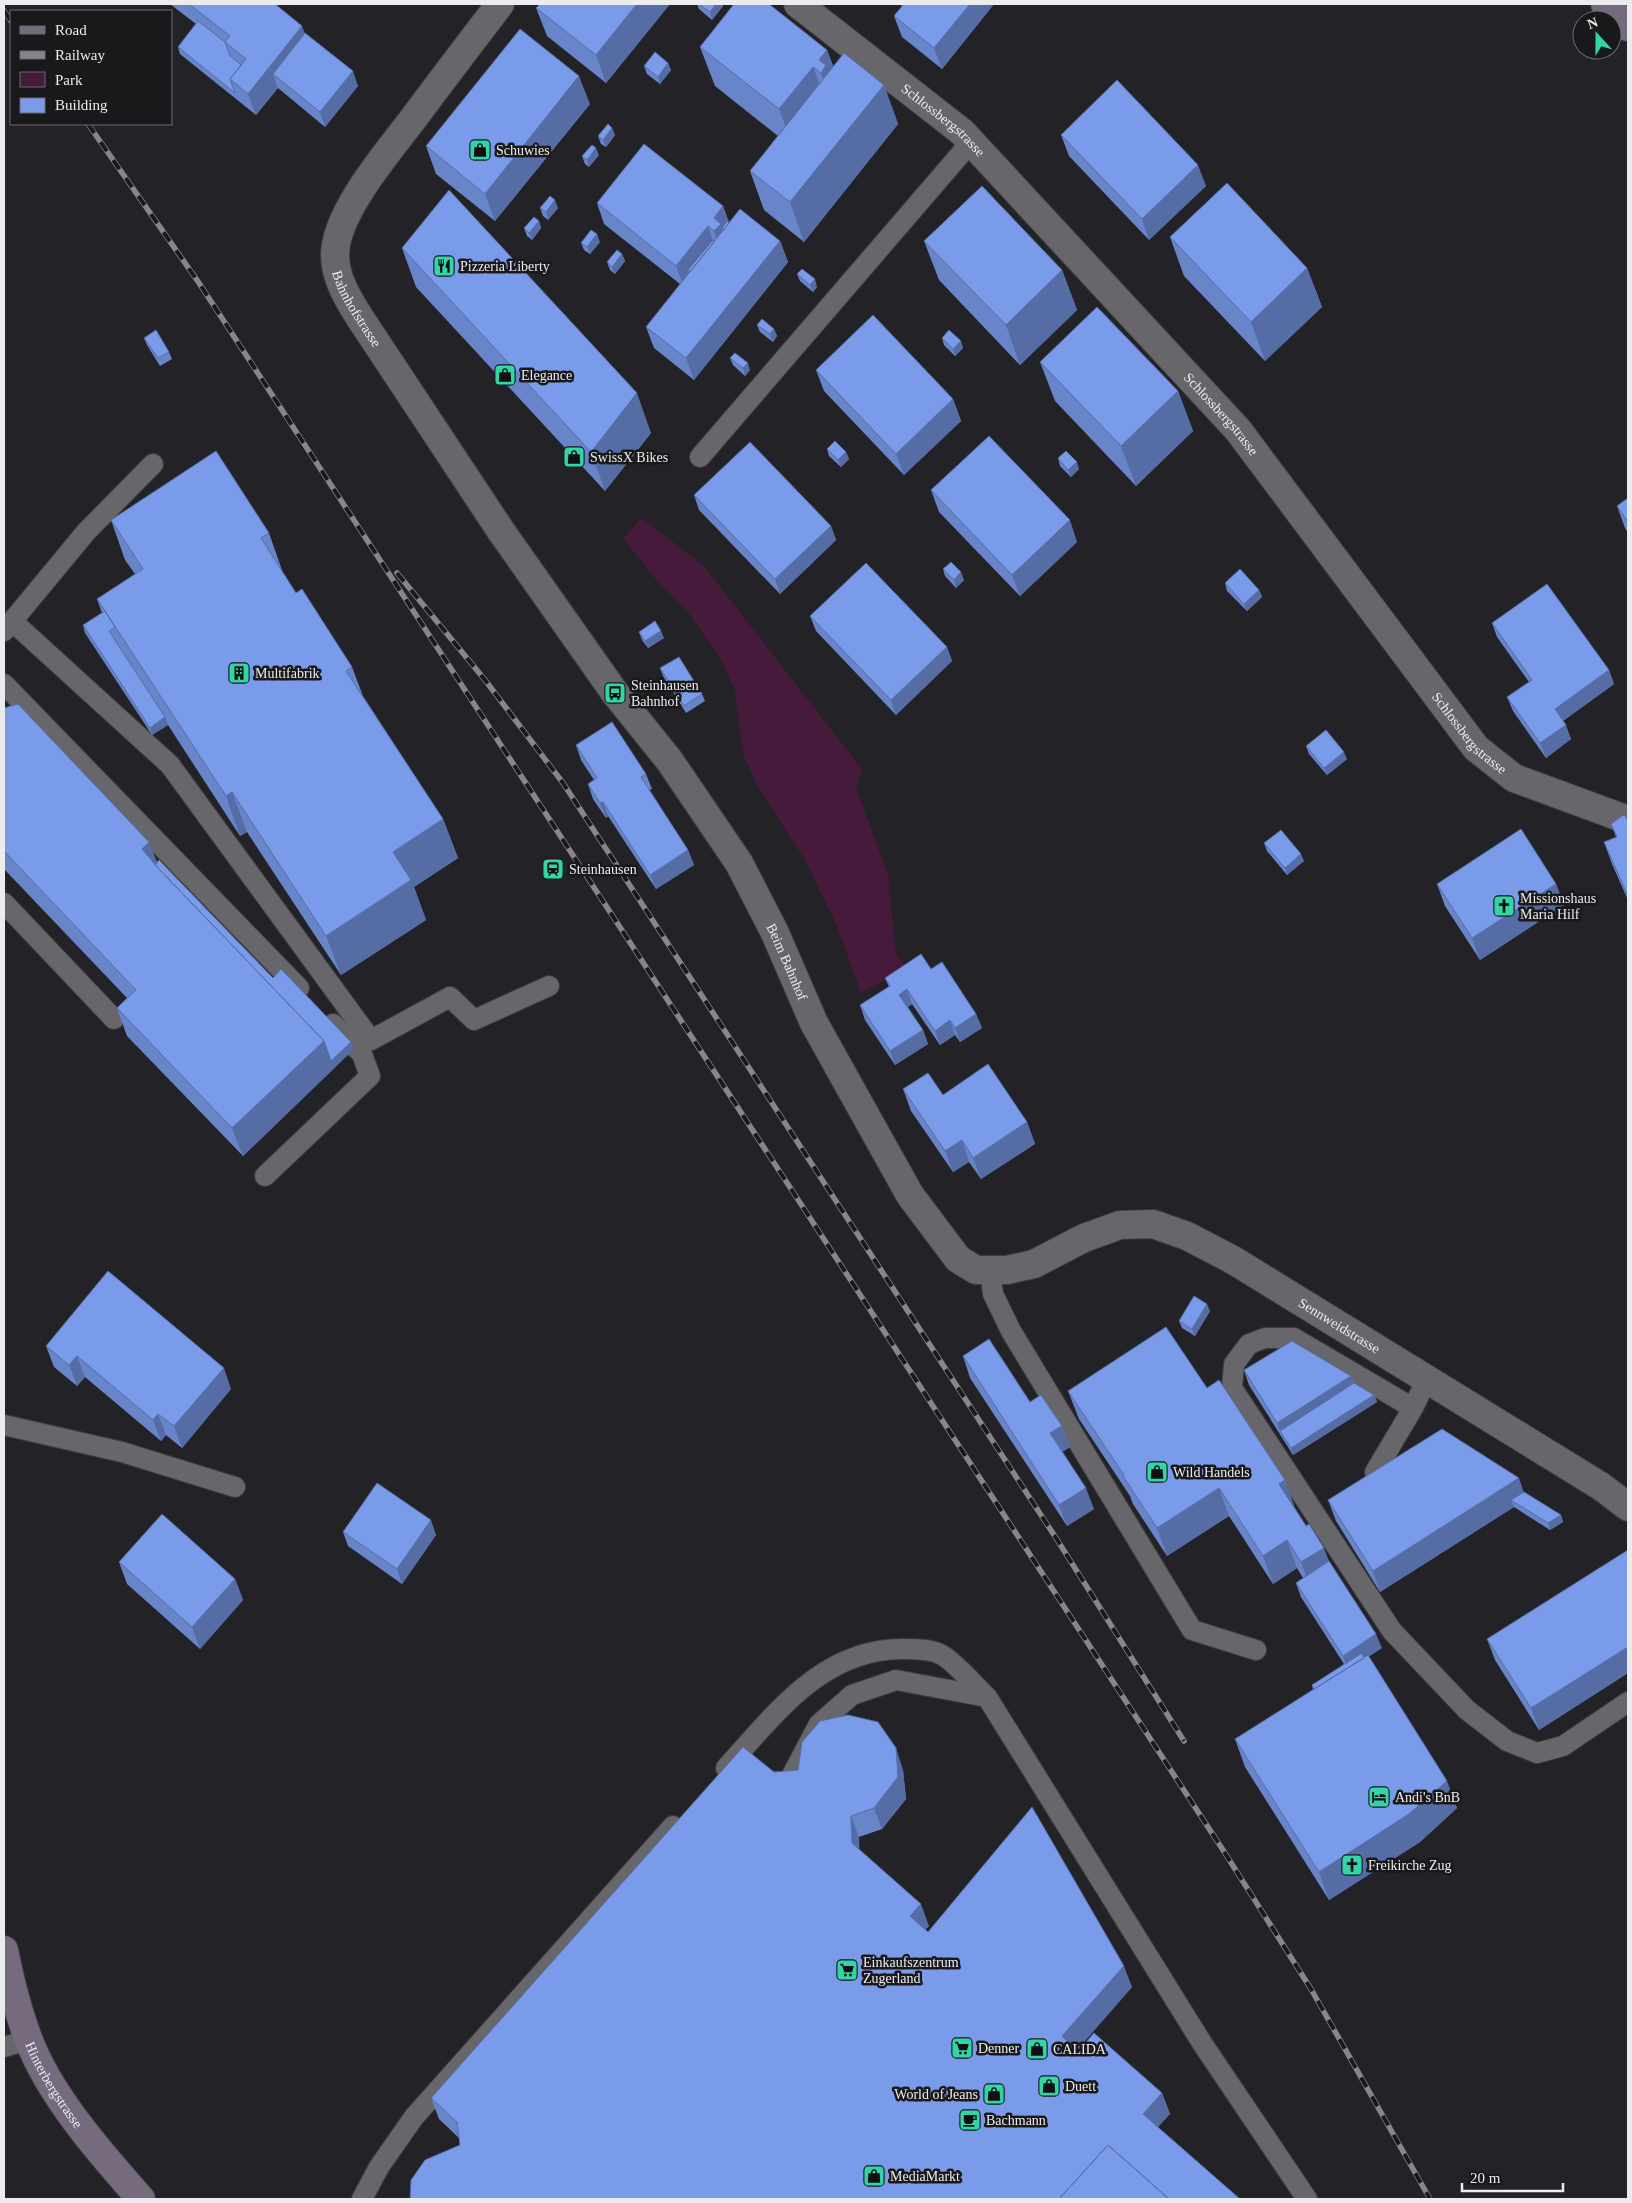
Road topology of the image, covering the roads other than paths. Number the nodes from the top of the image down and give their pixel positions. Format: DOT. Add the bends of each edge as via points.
graph roads {
  1 [pos="500,4"];
  2 [pos="798,4"];
  3 [pos="1605,4"];
  4 [pos="1628,26"];
  5 [pos="971,142"];
  6 [pos="700,457"];
  7 [pos="152,464"];
  8 [pos="556,610"];
  9 [pos="8,626"];
  10 [pos="4,684"];
  11 [pos="1628,820"];
  12 [pos="4,903"];
  13 [pos="549,986"];
  14 [pos="114,1019"];
  15 [pos="265,1176"];
  16 [pos="1034,1264"];
  17 [pos="990,1271"];
  18 [pos="1427,1379"];
  19 [pos="1413,1408"];
  20 [pos="4,1425"];
  21 [pos="1375,1472"];
  22 [pos="235,1487"];
  23 [pos="1628,1507"];
  24 [pos="1256,1650"];
  25 [pos="987,1697"];
  26 [pos="1628,1702"];
  27 [pos="738,1783"];
  28 [pos="782,1794"];
  29 [pos="687,1811"];
  30 [pos="4,1950"];
  31 [pos="16,2044"];
  32 [pos="141,2199"];
  33 [pos="362,2199"];
  34 [pos="1306,2199"];
  1 -- 8 [label="street, Bahnhofstrasse" via="364,185 339,233 335,255 347,298 500,531"];
  2 -- 5 [label="street, Schlossbergstrasse"];
  3 -- 4 [label="street"];
  5 -- 6 [label="lane"];
  5 -- 11 [label="street, Schlossbergstrasse" via="1238,430 1476,748 1514,778"];
  7 -- 9 [label="lane" via="86,532"];
  8 -- 17 [label="street, Beim Bahnhof" via="615,693 669,760 739,864 775,933 814,1023 910,1195 958,1259 976,1270"];
  9 -- 13 [label="lane" via="170,765 371,1040 450,997 474,1020"];
  10 -- 15 [label="lane" via="362,1054 370,1076"];
  12 -- 14 [label="lane"];
  16 -- 17 [label="street, Beim Bahnhof"];
  16 -- 18 [label="street, Sennweidstrasse" via="1084,1238 1120,1225 1153,1224 1188,1236 1233,1260"];
  17 -- 24 [label="lane" via="993,1294 1011,1332 1192,1630"];
  18 -- 19 [label="lane"];
  18 -- 23 [label="street, Sennweidstrasse" via="1602,1487"];
  19 -- 21 [label="lane"];
  19 -- 26 [label="lane" via="1294,1338 1265,1338 1249,1344 1234,1364 1232,1388 1392,1631 1467,1710 1507,1741 1537,1753 1562,1746"];
  20 -- 22 [label="lane" via="122,1452"];
  25 -- 27 [label="lane" via="942,1655 917,1649 885,1649 844,1661 803,1686 713,1784"];
  25 -- 28 [label="lane" via="896,1680 852,1695 819,1724"];
  25 -- 34 [label="lane" via="1202,2043"];
  29 -- 33 [label="lane" via="414,2116 379,2167"];
  30 -- 31 [label="street, Hinterbergstrasse" via="15,2001"];
  31 -- 32 [label="street, Hinterbergstrasse"];
}
